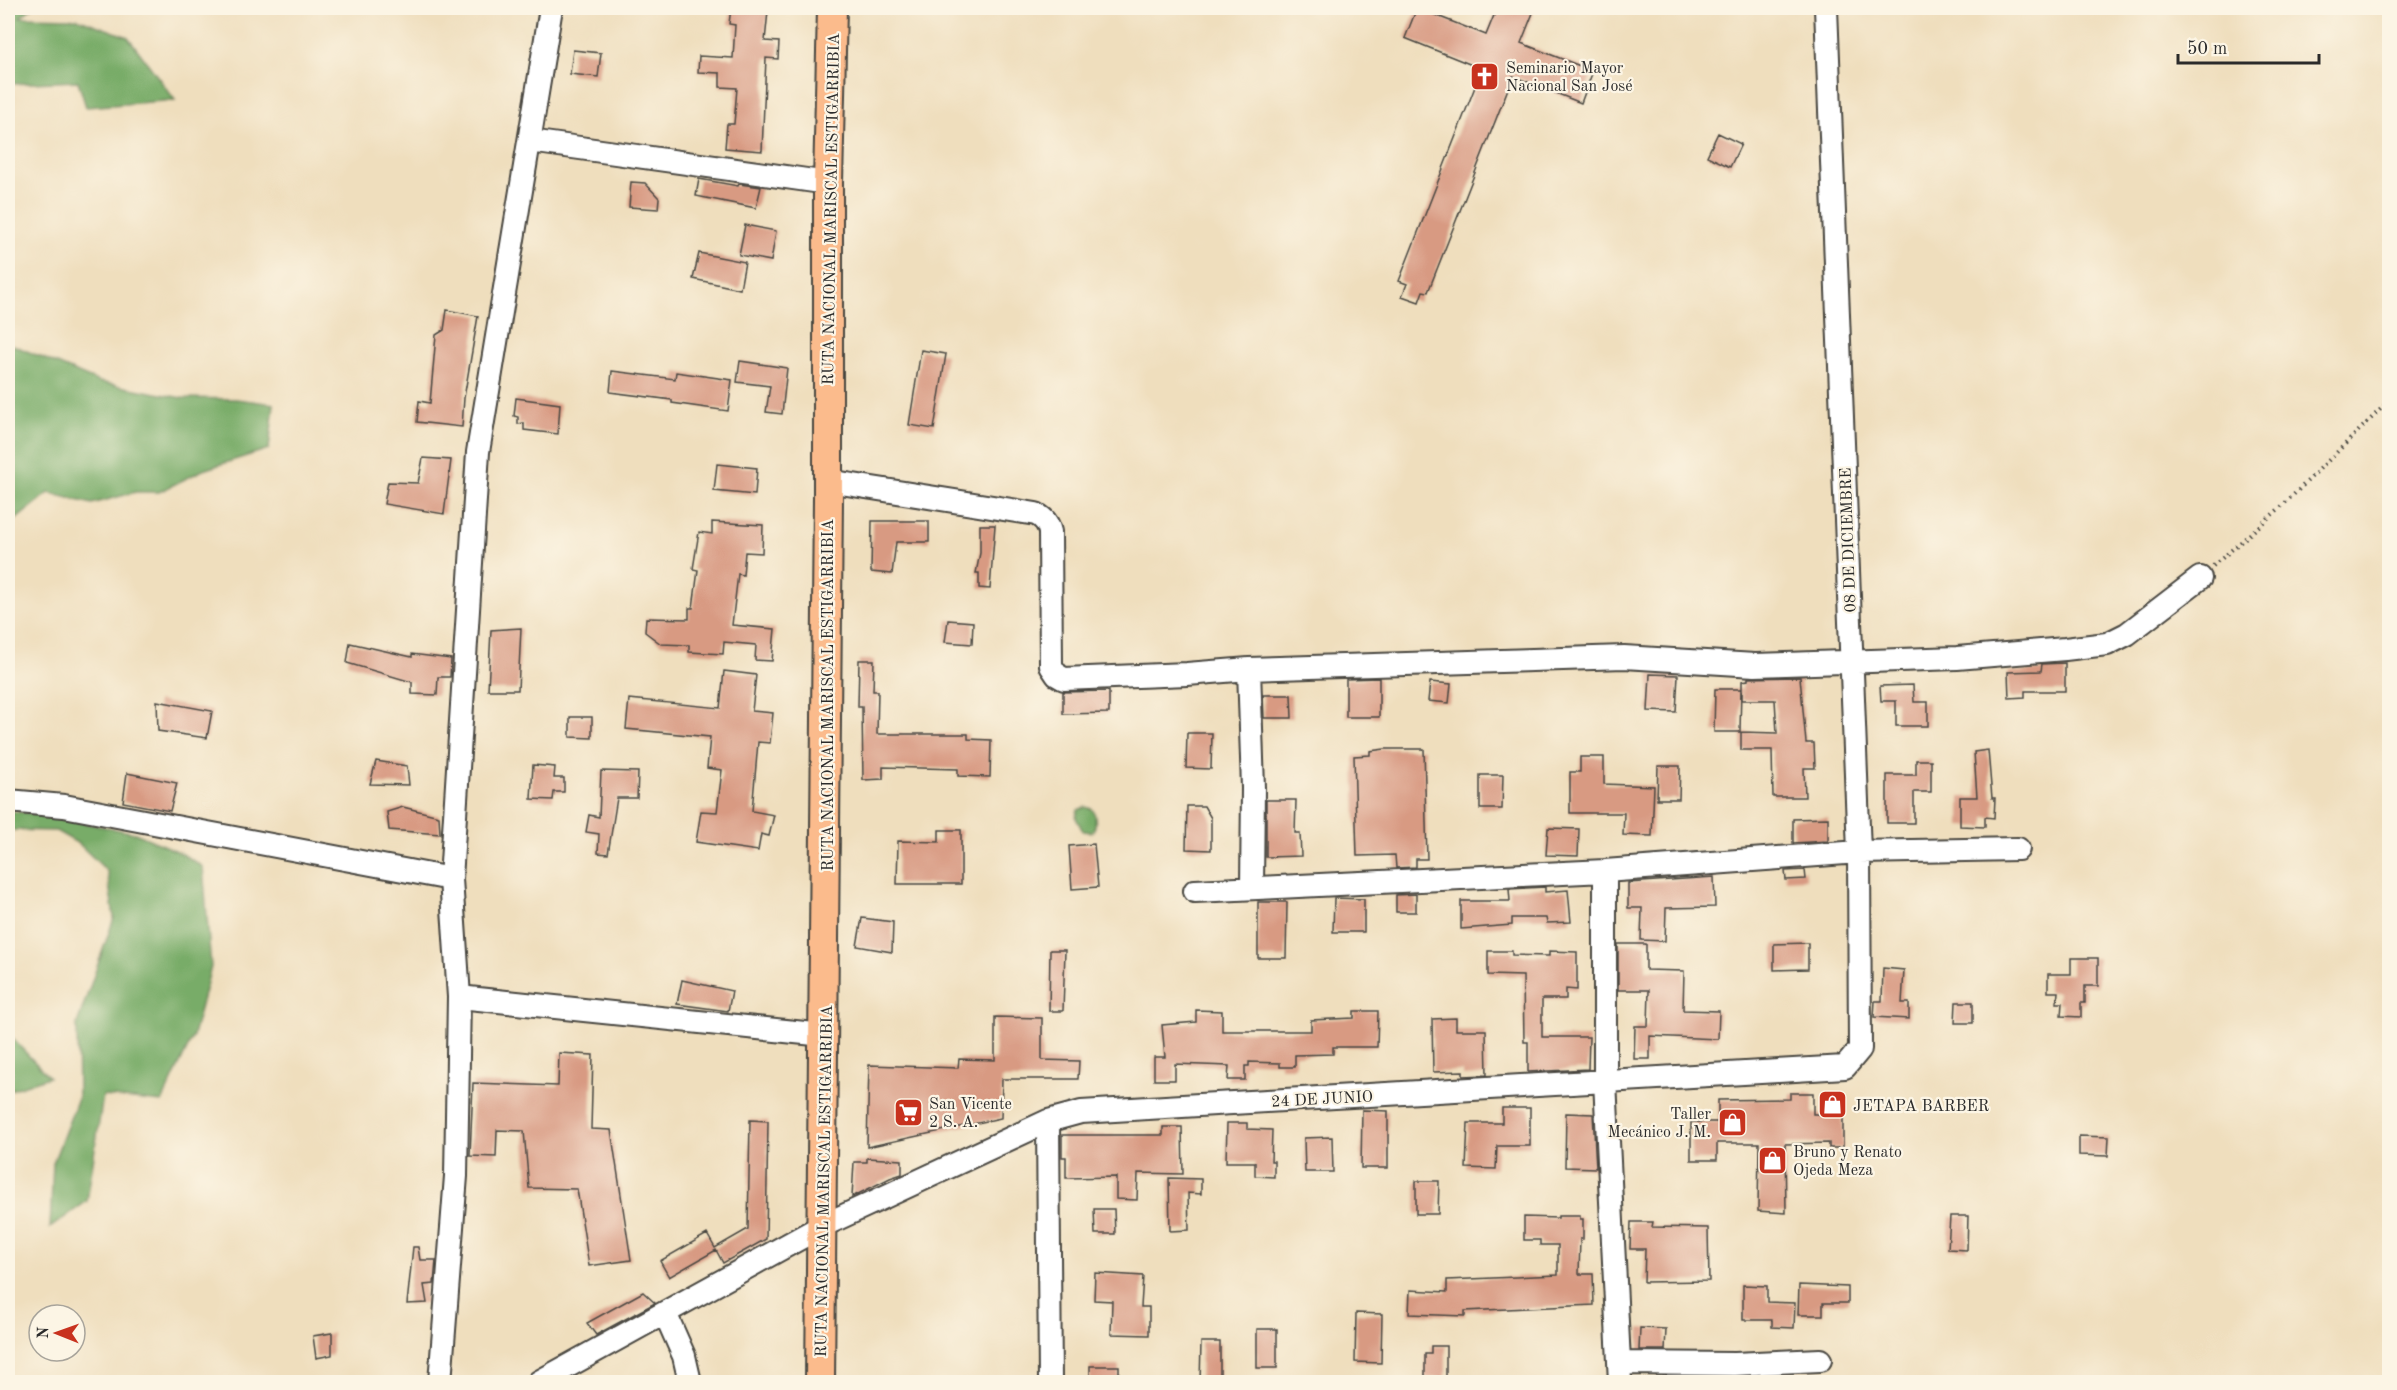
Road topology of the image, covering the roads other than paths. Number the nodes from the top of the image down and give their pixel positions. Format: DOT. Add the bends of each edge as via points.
graph roads {
  1 [pos="551,8"];
  2 [pos="832,8"];
  3 [pos="1826,8"];
  4 [pos="530,141"];
  5 [pos="828,183"];
  6 [pos="828,481"];
  7 [pos="2200,578"];
  8 [pos="1852,662"];
  9 [pos="1249,669"];
  10 [pos="8,801"];
  11 [pos="2018,849"];
  12 [pos="1859,852"];
  13 [pos="1605,871"];
  14 [pos="451,879"];
  15 [pos="1252,887"];
  16 [pos="1195,891"];
  17 [pos="459,997"];
  18 [pos="824,1035"];
  19 [pos="1845,1067"];
  20 [pos="1605,1081"];
  21 [pos="1048,1121"];
  22 [pos="822,1226"];
  23 [pos="665,1313"];
  24 [pos="1820,1360"];
  25 [pos="1620,1373"];
  26 [pos="440,1383"];
  27 [pos="539,1383"];
  28 [pos="690,1383"];
  29 [pos="820,1383"];
  30 [pos="1050,1383"];
  1 -- 4 [label="street"];
  2 -- 5 [label="main road, RUTA NACIONAL MARISCAL ESTIGARRIBIA"];
  3 -- 8 [label="street, 08 DE DICIEMBRE"];
  4 -- 5 [label="street"];
  4 -- 14 [label="street" via="478,452"];
  5 -- 6 [label="main road, RUTA NACIONAL MARISCAL ESTIGARRIBIA"];
  6 -- 9 [label="street" via="1035,514 1046,521 1050,532 1051,666 1060,677"];
  6 -- 18 [label="main road, RUTA NACIONAL MARISCAL ESTIGARRIBIA"];
  7 -- 8 [label="street" via="2108,644 1956,658"];
  8 -- 9 [label="street" via="1755,665 1624,657"];
  8 -- 12 [label="street, 08 DE DICIEMBRE"];
  9 -- 15 [label="street"];
  10 -- 14 [label="street" via="64,806"];
  11 -- 12 [label="street"];
  12 -- 13 [label="street"];
  12 -- 19 [label="street, 08 DE DICIEMBRE" via="1860,1049"];
  13 -- 15 [label="street"];
  13 -- 20 [label="street"];
  14 -- 17 [label="street"];
  15 -- 16 [label="street"];
  17 -- 18 [label="street"];
  17 -- 26 [label="street" via="456,1176"];
  18 -- 22 [label="main road, RUTA NACIONAL MARISCAL ESTIGARRIBIA"];
  19 -- 20 [label="street, 24 DE JUNIO"];
  20 -- 21 [label="street, 24 DE JUNIO" via="1081,1112"];
  20 -- 25 [label="street"];
  21 -- 22 [label="street, 24 DE JUNIO"];
  21 -- 30 [label="street"];
  22 -- 23 [label="street, 24 DE JUNIO"];
  22 -- 29 [label="main road, RUTA NACIONAL MARISCAL ESTIGARRIBIA"];
  23 -- 27 [label="street, 24 DE JUNIO"];
  23 -- 28 [label="street" via="684,1356"];
  24 -- 25 [label="street"];
}
